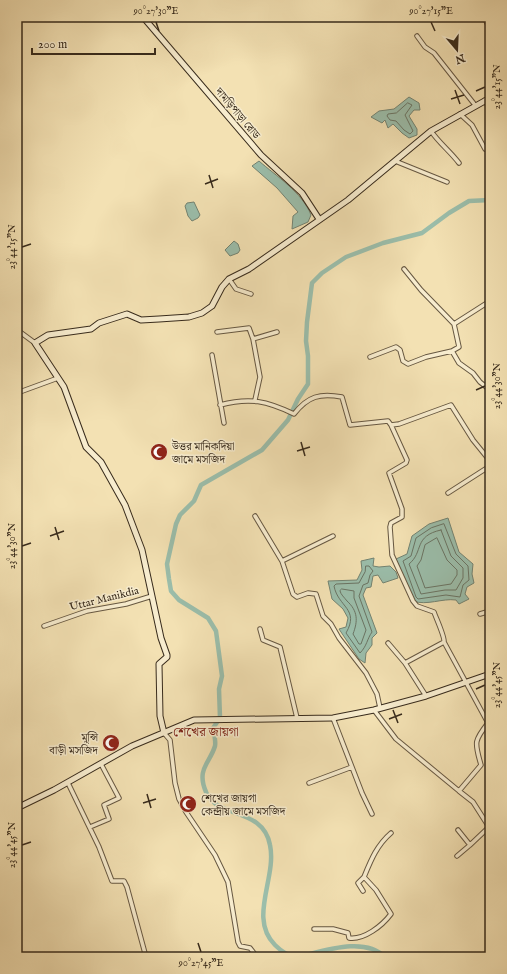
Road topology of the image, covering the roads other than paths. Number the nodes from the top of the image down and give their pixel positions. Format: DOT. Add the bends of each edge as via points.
graph roads {
  1 [pos="143,17"];
  2 [pos="486,21"];
  3 [pos="490,30"];
  4 [pos="417,36"];
  5 [pos="488,99"];
  6 [pos="475,105"];
  7 [pos="490,111"];
  8 [pos="460,114"];
  9 [pos="431,131"];
  10 [pos="485,149"];
  11 [pos="395,161"];
  12 [pos="459,163"];
  13 [pos="448,182"];
  14 [pos="319,219"];
  15 [pos="404,269"];
  16 [pos="229,279"];
  17 [pos="251,294"];
  18 [pos="490,302"];
  19 [pos="454,324"];
  20 [pos="17,332"];
  21 [pos="217,332"];
  22 [pos="277,332"];
  23 [pos="253,339"];
  24 [pos="35,343"];
  25 [pos="452,351"];
  26 [pos="212,355"];
  27 [pos="370,357"];
  28 [pos="58,378"];
  29 [pos="490,390"];
  30 [pos="17,393"];
  31 [pos="255,400"];
  32 [pos="220,405"];
  33 [pos="224,422"];
  34 [pos="391,425"];
  35 [pos="490,461"];
  36 [pos="490,466"];
  37 [pos="448,493"];
  38 [pos="255,516"];
  39 [pos="333,536"];
  40 [pos="282,561"];
  41 [pos="152,596"];
  42 [pos="490,611"];
  43 [pos="480,614"];
  44 [pos="44,626"];
  45 [pos="260,630"];
  46 [pos="444,642"];
  47 [pos="388,643"];
  48 [pos="405,663"];
  49 [pos="490,674"];
  50 [pos="465,683"];
  51 [pos="426,696"];
  52 [pos="380,708"];
  53 [pos="374,710"];
  54 [pos="297,718"];
  55 [pos="333,718"];
  56 [pos="489,723"];
  57 [pos="164,733"];
  58 [pos="101,764"];
  59 [pos="352,767"];
  60 [pos="68,783"];
  61 [pos="309,783"];
  62 [pos="459,791"];
  63 [pos="17,808"];
  64 [pos="372,814"];
  65 [pos="90,827"];
  66 [pos="458,830"];
  67 [pos="391,833"];
  68 [pos="470,845"];
  69 [pos="458,856"];
  70 [pos="364,877"];
  71 [pos="363,891"];
  72 [pos="314,929"];
  73 [pos="146,957"];
  74 [pos="257,957"];
  1 -- 14 [label="main road, দামড়িপাড়া রোড" via="261,155 302,193"];
  2 -- 3 [label="street"];
  4 -- 6 [label="street" via="425,47 434,53"];
  5 -- 6 [label="main road"];
  5 -- 7 [label="street"];
  6 -- 8 [label="main road"];
  8 -- 9 [label="main road"];
  8 -- 10 [label="street" via="472,124"];
  9 -- 11 [label="main road"];
  9 -- 12 [label="street"];
  11 -- 13 [label="street"];
  11 -- 14 [label="main road" via="348,200"];
  14 -- 16 [label="main road" via="249,269"];
  15 -- 19 [label="street"];
  16 -- 17 [label="street" via="236,290"];
  16 -- 24 [label="main road" via="212,306 202,313 159,320 140,320 127,314 99,323 91,329 48,335"];
  18 -- 19 [label="street"];
  19 -- 25 [label="street" via="459,347"];
  20 -- 24 [label="street"];
  21 -- 23 [label="street" via="249,328"];
  22 -- 23 [label="street"];
  23 -- 31 [label="street" via="260,377"];
  24 -- 28 [label="main road, Uttar Manikdia"];
  25 -- 27 [label="street" via="408,364 403,361 400,350 396,348"];
  25 -- 29 [label="street" via="459,363"];
  26 -- 32 [label="street"];
  28 -- 30 [label="street"];
  28 -- 41 [label="main road, Uttar Manikdia" via="64,387 86,447 101,462 125,505 142,550"];
  31 -- 32 [label="street"];
  31 -- 34 [label="street" via="270,403 294,414 315,396 342,397 350,425 388,421"];
  32 -- 33 [label="street"];
  34 -- 35 [label="street" via="451,405"];
  34 -- 46 [label="street" via="407,460 389,474 402,510 402,517 391,523 390,527 392,555 413,602 434,612"];
  36 -- 37 [label="street"];
  38 -- 40 [label="street"];
  39 -- 40 [label="street"];
  40 -- 52 [label="street" via="294,596 316,594 323,616 366,673 377,694"];
  41 -- 44 [label="street, Uttar Manikdia" via="88,611"];
  41 -- 57 [label="main road" via="167,655 159,664 160,716"];
  42 -- 43 [label="street"];
  45 -- 54 [label="street" via="263,640 280,647"];
  46 -- 48 [label="street"];
  46 -- 50 [label="street"];
  47 -- 48 [label="street"];
  48 -- 51 [label="street"];
  49 -- 50 [label="main road"];
  50 -- 51 [label="main road"];
  50 -- 56 [label="street"];
  51 -- 52 [label="main road"];
  52 -- 53 [label="main road"];
  53 -- 55 [label="main road"];
  53 -- 62 [label="street" via="396,740"];
  54 -- 55 [label="main road"];
  54 -- 57 [label="main road" via="194,720"];
  55 -- 59 [label="street"];
  56 -- 62 [label="street" via="476,742 481,765"];
  57 -- 58 [label="main road" via="132,746"];
  57 -- 74 [label="street" via="170,740 179,799 215,855 228,882 238,942 240,946 250,948"];
  58 -- 60 [label="main road"];
  58 -- 65 [label="street" via="119,798 104,805 109,819"];
  59 -- 61 [label="street"];
  59 -- 64 [label="street"];
  60 -- 63 [label="main road"];
  60 -- 65 [label="street"];
  62 -- 68 [label="street" via="473,802 489,827"];
  65 -- 73 [label="street" via="112,881 124,881 127,887"];
  66 -- 68 [label="street"];
  67 -- 70 [label="street" via="371,858"];
  68 -- 69 [label="street"];
  70 -- 71 [label="street" via="358,883"];
  70 -- 72 [label="street" via="376,890 390,914 383,924 362,937 354,938 349,938 348,933 333,929"];
}
